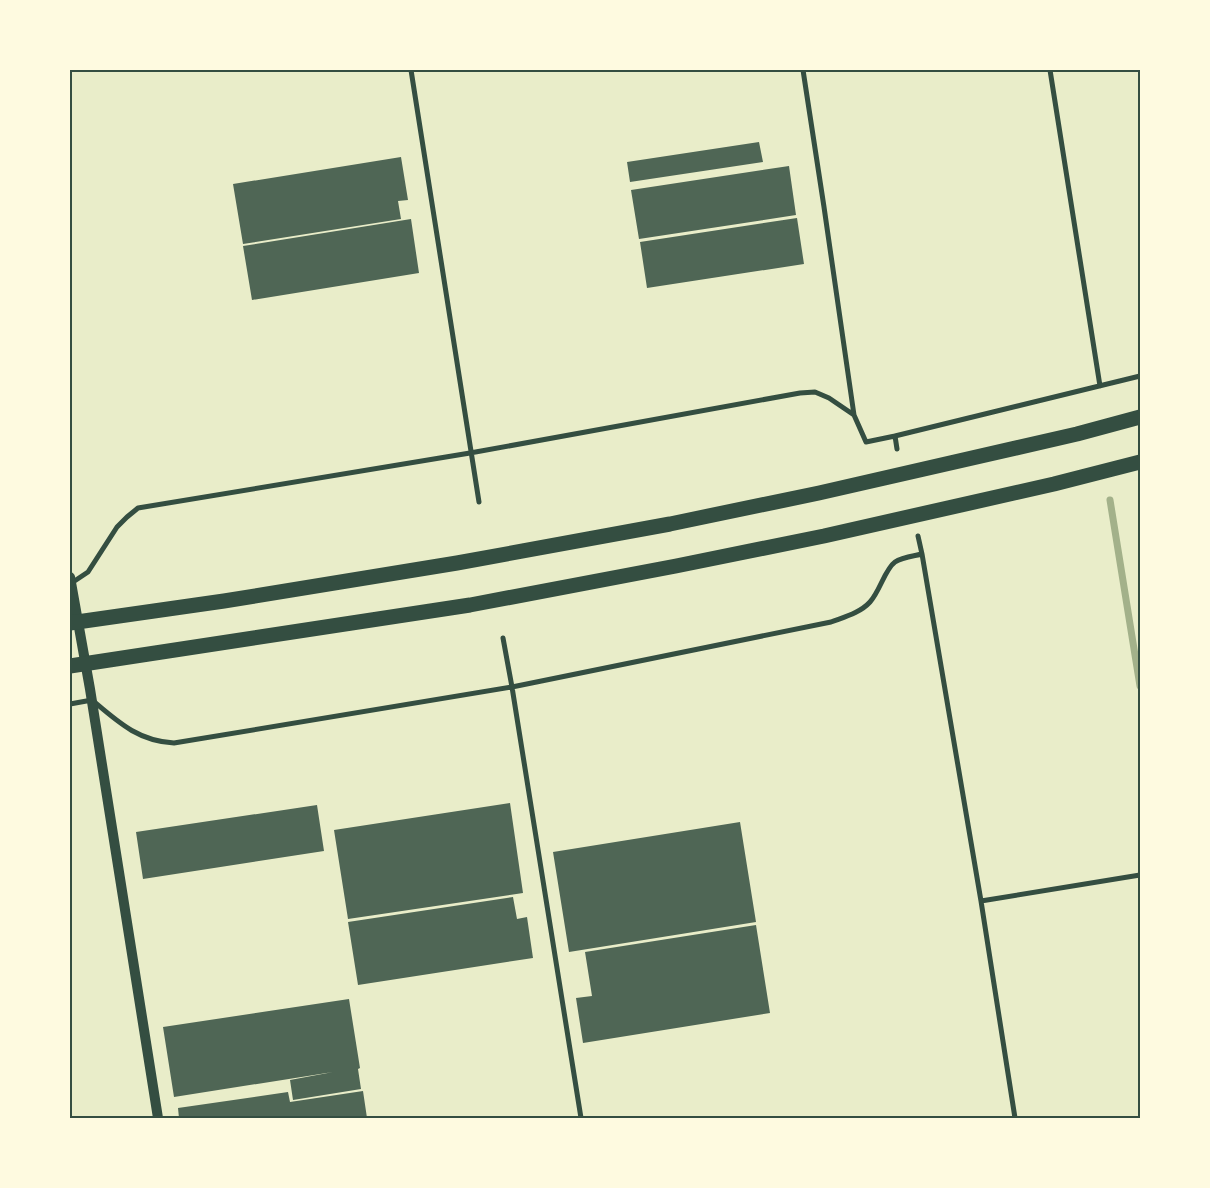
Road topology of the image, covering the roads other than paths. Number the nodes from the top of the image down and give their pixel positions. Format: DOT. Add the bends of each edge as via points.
graph roads {
  1 [pos="411,70"];
  2 [pos="802,70"];
  3 [pos="1050,70"];
  4 [pos="1140,376"];
  5 [pos="1100,386"];
  6 [pos="854,415"];
  7 [pos="1140,417"];
  8 [pos="894,436"];
  9 [pos="897,449"];
  10 [pos="470,453"];
  11 [pos="1140,462"];
  12 [pos="479,502"];
  13 [pos="918,536"];
  14 [pos="922,554"];
  15 [pos="70,581"];
  16 [pos="70,623"];
  17 [pos="503,638"];
  18 [pos="112,659"];
  19 [pos="70,666"];
  20 [pos="70,671"];
  21 [pos="512,687"];
  22 [pos="92,700"];
  23 [pos="70,704"];
  24 [pos="1140,875"];
  25 [pos="981,901"];
  26 [pos="158,1118"];
  27 [pos="581,1118"];
  28 [pos="1015,1118"];
  1 -- 10 [label="street"];
  2 -- 6 [label="street"];
  3 -- 5 [label="street"];
  4 -- 5 [label="street"];
  5 -- 8 [label="street"];
  6 -- 8 [label="street" via="866,442"];
  6 -- 10 [label="street" via="815,392 800,393"];
  7 -- 16 [label="highway" via="1077,434 670,524 457,563"];
  8 -- 9 [label="street"];
  10 -- 12 [label="street"];
  10 -- 15 [label="street" via="138,508 117,527 88,572"];
  11 -- 18 [label="highway" via="824,536 667,568 470,605"];
  13 -- 14 [label="street"];
  14 -- 21 [label="street" via="894,562 869,603 831,622"];
  14 -- 25 [label="street"];
  15 -- 22 [label="main road"];
  17 -- 21 [label="street"];
  18 -- 19 [label="highway"];
  18 -- 20 [label="highway"];
  21 -- 22 [label="street" via="174,743 146,738"];
  21 -- 27 [label="street"];
  22 -- 23 [label="street"];
  22 -- 26 [label="main road"];
  24 -- 25 [label="street"];
  25 -- 28 [label="street"];
}
